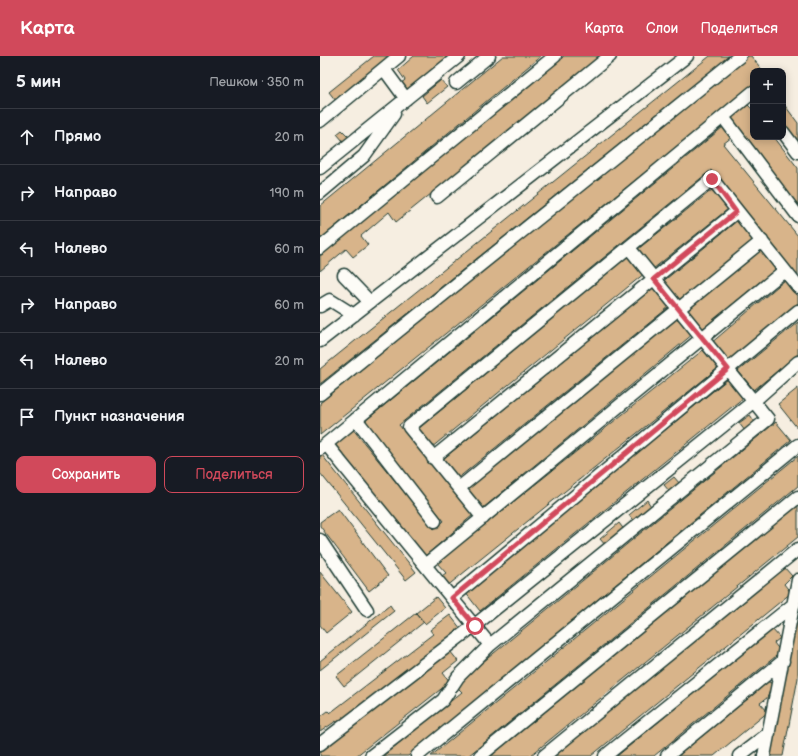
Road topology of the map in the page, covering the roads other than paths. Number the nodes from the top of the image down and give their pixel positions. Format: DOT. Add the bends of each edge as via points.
graph roads {
  1 [pos="400,56"];
  2 [pos="459,56"];
  3 [pos="489,56"];
  4 [pos="555,56"];
  5 [pos="610,56"];
  6 [pos="687,56"];
  7 [pos="740,56"];
  8 [pos="384,69"];
  9 [pos="456,83"];
  10 [pos="750,95"];
  11 [pos="404,101"];
  12 [pos="723,117"];
  13 [pos="320,121"];
  14 [pos="786,136"];
  15 [pos="798,152"];
  16 [pos="320,168"];
  17 [pos="320,193"];
  18 [pos="437,197"];
  19 [pos="736,212"];
  20 [pos="798,216"];
  21 [pos="762,241"];
  22 [pos="320,248"];
  23 [pos="628,248"];
  24 [pos="784,271"];
  25 [pos="344,275"];
  26 [pos="654,279"];
  27 [pos="798,287"];
  28 [pos="370,302"];
  29 [pos="320,306"];
  30 [pos="679,309"];
  31 [pos="798,310"];
  32 [pos="354,315"];
  33 [pos="702,338"];
  34 [pos="320,342"];
  35 [pos="798,362"];
  36 [pos="728,369"];
  37 [pos="320,394"];
  38 [pos="754,401"];
  39 [pos="356,419"];
  40 [pos="798,445"];
  41 [pos="323,446"];
  42 [pos="433,458"];
  43 [pos="459,488"];
  44 [pos="798,497"];
  45 [pos="483,518"];
  46 [pos="434,521"];
  47 [pos="320,540"];
  48 [pos="798,549"];
  49 [pos="425,565"];
  50 [pos="798,580"];
  51 [pos="452,598"];
  52 [pos="794,604"];
  53 [pos="367,610"];
  54 [pos="475,626"];
  55 [pos="490,645"];
  56 [pos="782,661"];
  57 [pos="769,732"];
  58 [pos="320,744"];
  59 [pos="371,756"];
  60 [pos="417,756"];
  61 [pos="480,756"];
  62 [pos="544,756"];
  63 [pos="605,756"];
  64 [pos="667,756"];
  65 [pos="739,756"];
  66 [pos="764,756"];
  1 -- 8 [label="lane"];
  2 -- 11 [label="lane"];
  3 -- 9 [label="lane"];
  4 -- 22 [label="lane"];
  5 -- 18 [label="lane"];
  6 -- 28 [label="lane"];
  7 -- 37 [label="lane"];
  8 -- 11 [label="lane"];
  8 -- 13 [label="lane"];
  10 -- 12 [label="lane"];
  11 -- 16 [label="lane"];
  11 -- 17 [label="lane" via="364,156"];
  12 -- 20 [label="lane"];
  12 -- 39 [label="lane"];
  14 -- 15 [label="lane"];
  19 -- 21 [label="lane"];
  19 -- 23 [label="lane" via="712,179"];
  19 -- 26 [label="lane"];
  21 -- 24 [label="lane"];
  21 -- 30 [label="lane"];
  23 -- 26 [label="lane"];
  23 -- 42 [label="lane" via="409,427"];
  24 -- 27 [label="lane"];
  24 -- 33 [label="lane"];
  25 -- 28 [label="lane"];
  26 -- 30 [label="lane"];
  26 -- 42 [label="lane"];
  28 -- 32 [label="lane"];
  29 -- 32 [label="lane" via="330,300"];
  30 -- 33 [label="lane"];
  30 -- 43 [label="lane"];
  31 -- 36 [label="lane"];
  32 -- 34 [label="lane"];
  33 -- 36 [label="lane"];
  33 -- 45 [label="lane"];
  35 -- 38 [label="lane"];
  36 -- 38 [label="lane"];
  36 -- 51 [label="lane"];
  38 -- 54 [label="lane"];
  38 -- 55 [label="lane" via="768,419"];
  39 -- 41 [label="lane"];
  39 -- 46 [label="lane"];
  40 -- 60 [label="lane"];
  41 -- 49 [label="lane"];
  42 -- 43 [label="lane"];
  43 -- 45 [label="lane"];
  44 -- 61 [label="lane"];
  45 -- 49 [label="lane"];
  47 -- 53 [label="lane"];
  48 -- 62 [label="lane"];
  49 -- 51 [label="lane"];
  50 -- 52 [label="lane"];
  51 -- 54 [label="lane"];
  52 -- 56 [label="lane"];
  52 -- 63 [label="lane"];
  54 -- 55 [label="lane"];
  54 -- 58 [label="lane"];
  55 -- 59 [label="lane" via="458,677 443,700"];
  56 -- 57 [label="lane"];
  56 -- 64 [label="lane"];
  57 -- 65 [label="lane"];
  57 -- 66 [label="lane"];
}
